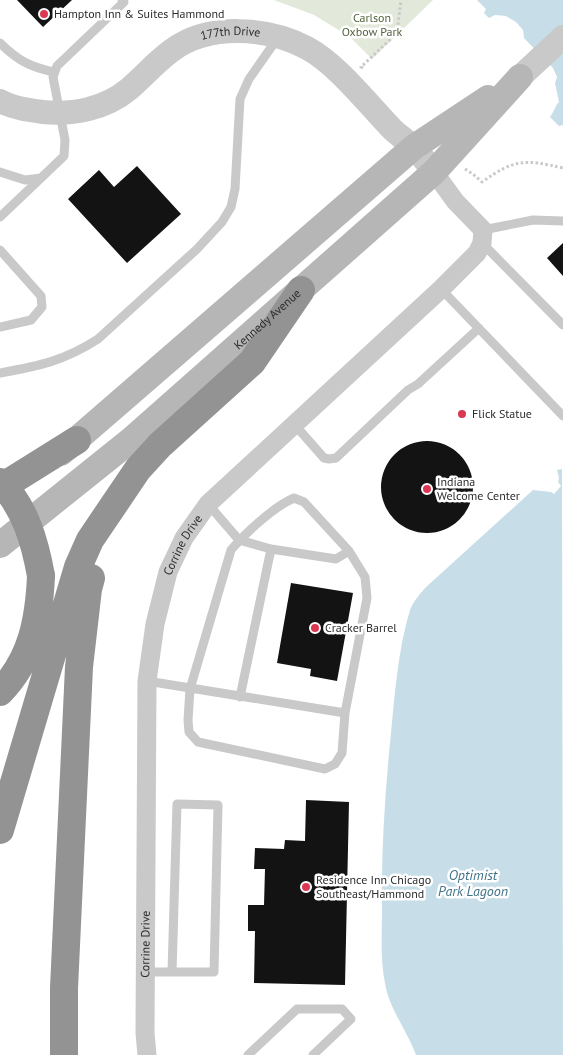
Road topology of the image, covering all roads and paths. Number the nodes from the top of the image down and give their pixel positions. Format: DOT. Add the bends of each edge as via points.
graph roads {
  1 [pos="122,0"];
  2 [pos="402,0"];
  3 [pos="279,36"];
  4 [pos="563,37"];
  5 [pos="0,42"];
  6 [pos="361,67"];
  7 [pos="54,72"];
  8 [pos="520,77"];
  9 [pos="0,100"];
  10 [pos="62,114"];
  11 [pos="414,148"];
  12 [pos="563,168"];
  13 [pos="0,172"];
  14 [pos="434,172"];
  15 [pos="474,174"];
  16 [pos="41,178"];
  17 [pos="0,218"];
  18 [pos="563,221"];
  19 [pos="482,237"];
  20 [pos="0,250"];
  21 [pos="441,289"];
  22 [pos="300,290"];
  23 [pos="1,325"];
  24 [pos="563,325"];
  25 [pos="479,328"];
  26 [pos="0,373"];
  27 [pos="563,416"];
  28 [pos="294,424"];
  29 [pos="77,440"];
  30 [pos="0,482"];
  31 [pos="0,488"];
  32 [pos="114,502"];
  33 [pos="0,503"];
  34 [pos="208,504"];
  35 [pos="239,540"];
  36 [pos="0,545"];
  37 [pos="271,549"];
  38 [pos="349,552"];
  39 [pos="147,681"];
  40 [pos="190,689"];
  41 [pos="0,692"];
  42 [pos="240,697"];
  43 [pos="344,713"];
  44 [pos="0,830"];
  45 [pos="146,972"];
  46 [pos="172,972"];
  47 [pos="64,1055"];
  48 [pos="147,1055"];
  49 [pos="248,1055"];
  50 [pos="313,1055"];
  1 -- 7 [label="lane" via="124,2 61,61"];
  2 -- 6 [label="path" via="397,33"];
  3 -- 10 [label="street, 177th Drive" via="243,31 195,38 172,50 126,91 105,104"];
  3 -- 11 [label="street, 177th Drive" via="308,48 327,61"];
  3 -- 26 [label="lane" via="249,78 240,100 235,189 231,207 213,234 98,339 62,359"];
  4 -- 8 [label="street, Kennedy Avenue"];
  5 -- 7 [label="lane" via="19,60"];
  7 -- 10 [label="lane"];
  8 -- 11 [label="main road, Kennedy Avenue"];
  8 -- 14 [label="main road, Kennedy Avenue"];
  9 -- 10 [label="street, 177th Drive" via="10,106"];
  10 -- 16 [label="lane" via="66,140 64,156"];
  11 -- 14 [label="street, 177th Drive"];
  11 -- 29 [label="main road, Kennedy Avenue"];
  12 -- 15 [label="path" via="520,162 482,182"];
  13 -- 16 [label="lane" via="25,180"];
  14 -- 19 [label="street"];
  14 -- 22 [label="main road, Kennedy Avenue"];
  16 -- 17 [label="lane"];
  18 -- 19 [label="lane" via="533,220"];
  19 -- 21 [label="street, Corrine Drive" via="477,253"];
  19 -- 24 [label="lane"];
  20 -- 23 [label="lane" via="41,296 42,307 31,320"];
  21 -- 25 [label="lane"];
  21 -- 28 [label="street, Corrine Drive"];
  22 -- 32 [label="highway" via="252,362 160,445"];
  22 -- 36 [label="main road, Kennedy Avenue" via="131,440"];
  25 -- 27 [label="lane"];
  25 -- 28 [label="lane" via="336,458 324,458"];
  28 -- 34 [label="street, Corrine Drive"];
  29 -- 31 [label="highway"];
  29 -- 33 [label="main road, Kennedy Avenue"];
  30 -- 41 [label="highway, bridge" via="24,515 36,548 41,576 36,630 10,682"];
  32 -- 44 [label="highway" via="90,540 78,567"];
  32 -- 47 [label="highway" via="88,590 78,667"];
  34 -- 35 [label="lane"];
  34 -- 39 [label="street, Corrine Drive" via="184,538 168,572 154,624"];
  35 -- 37 [label="lane"];
  35 -- 38 [label="lane" via="283,503 294,498 304,502"];
  35 -- 40 [label="lane" via="231,550"];
  37 -- 38 [label="lane" via="336,559"];
  37 -- 42 [label="lane"];
  38 -- 43 [label="lane" via="365,577 367,598"];
  39 -- 40 [label="lane"];
  39 -- 45 [label="street, Corrine Drive"];
  40 -- 42 [label="lane"];
  40 -- 43 [label="lane" via="188,720 190,732 198,742 325,769 335,764 342,753"];
  42 -- 43 [label="lane"];
  45 -- 46 [label="lane"];
  45 -- 48 [label="street, Corrine Drive"];
  46 -- 46 [label="lane" via="214,972 218,805 177,804"];
  49 -- 50 [label="lane" via="297,1009 342,1009 352,1019"];
}
